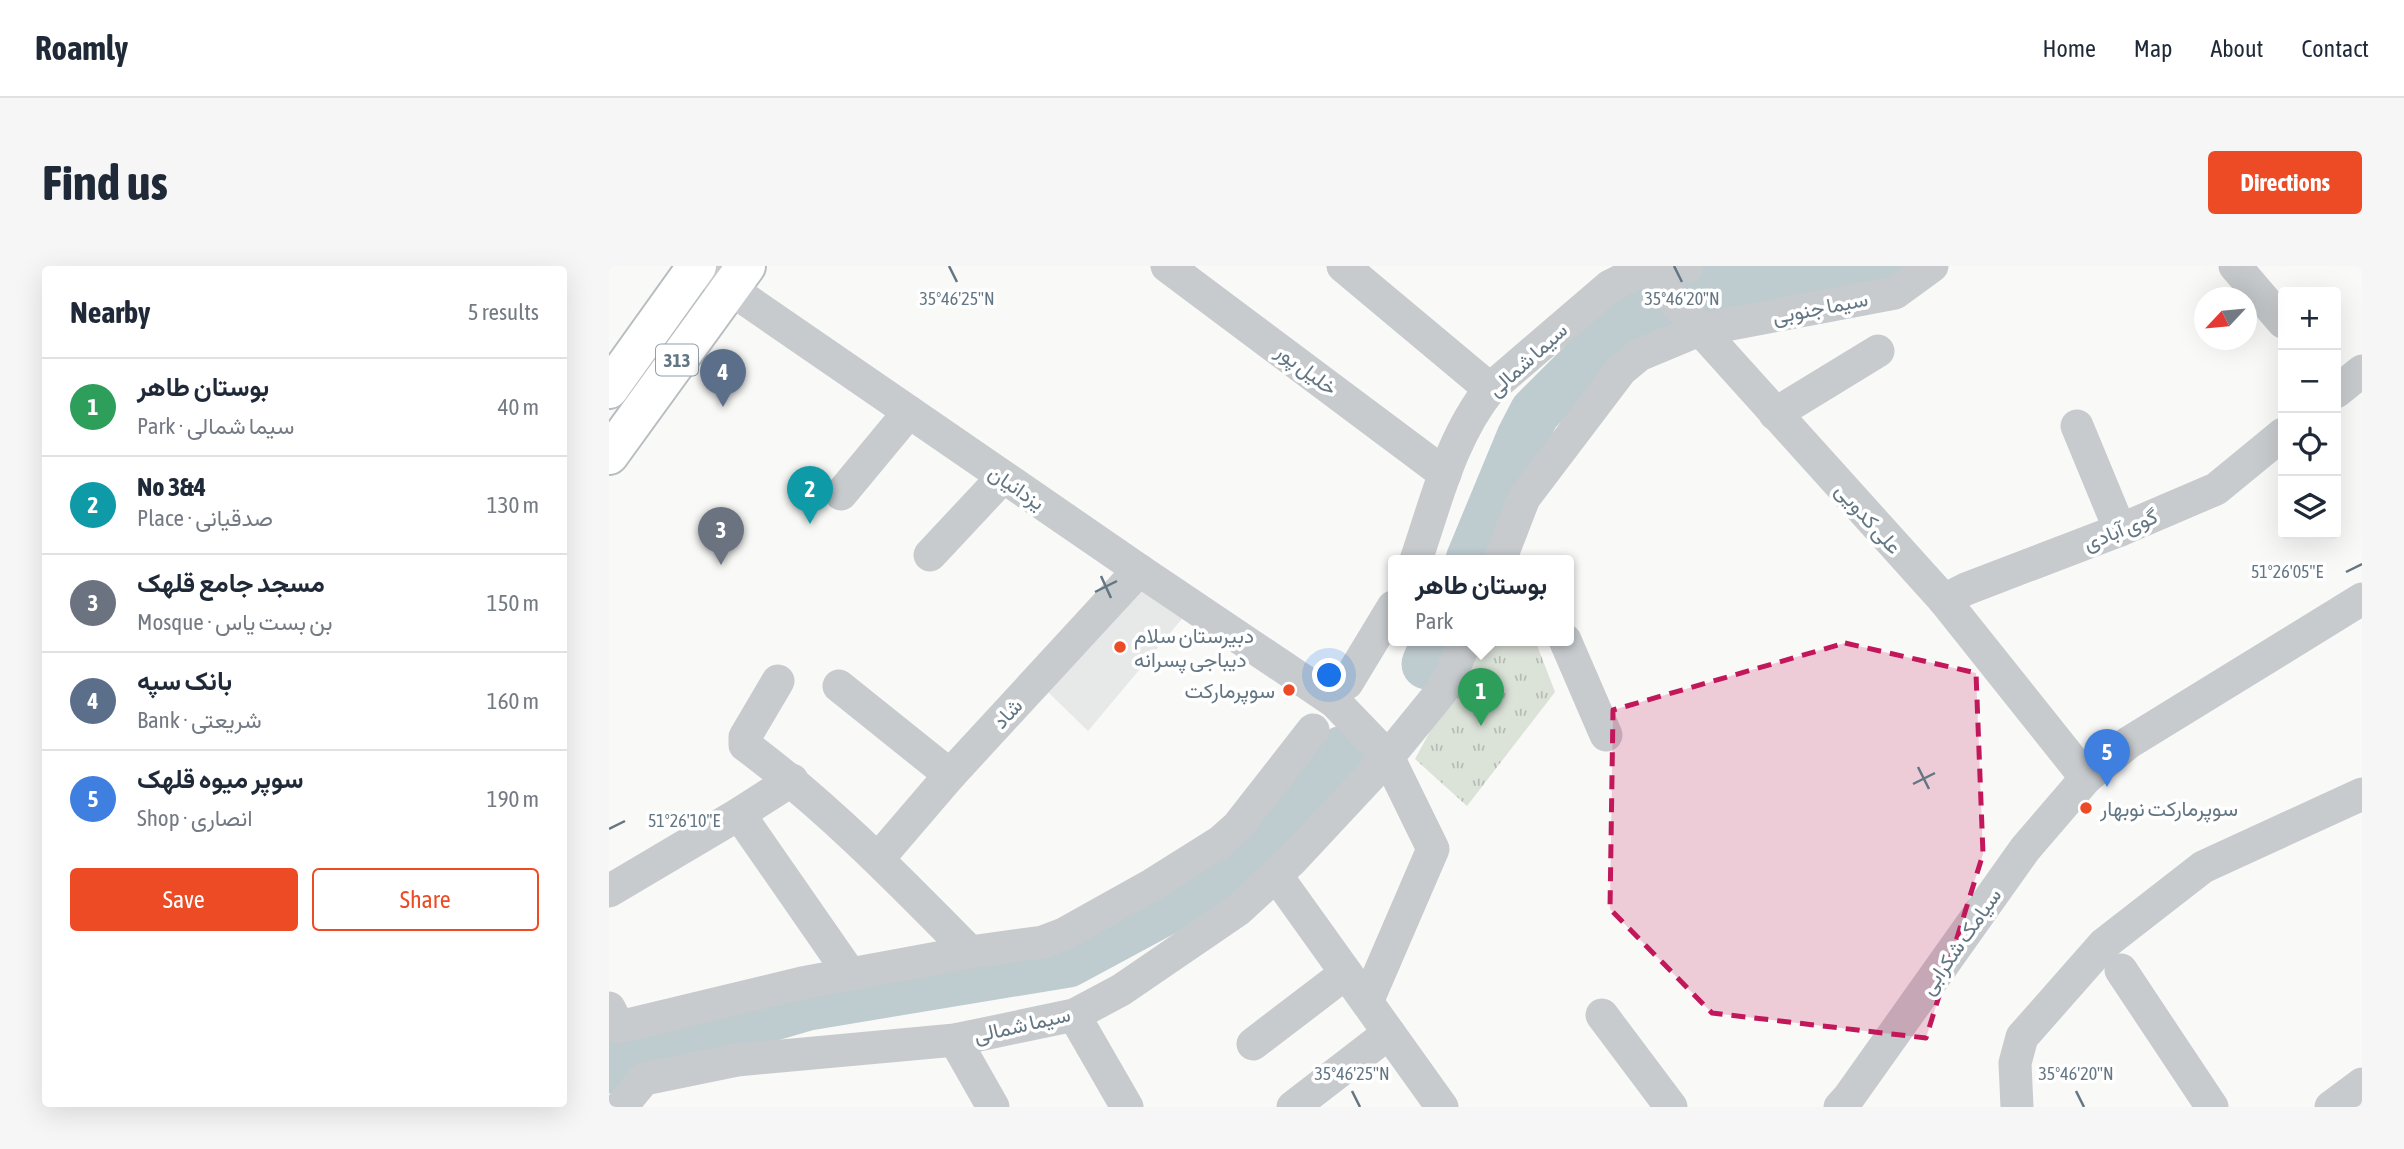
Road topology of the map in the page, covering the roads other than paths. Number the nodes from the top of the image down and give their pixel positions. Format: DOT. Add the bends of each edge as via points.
graph roads {
  1 [pos="1343,266"];
  2 [pos="1687,266"];
  3 [pos="1932,266"];
  4 [pos="2235,266"];
  5 [pos="1644,267"];
  6 [pos="1186,271"];
  7 [pos="719,272"];
  8 [pos="2278,316"];
  9 [pos="1699,330"];
  10 [pos="1878,351"];
  11 [pos="609,389"];
  12 [pos="1490,389"];
  13 [pos="909,412"];
  14 [pos="1776,414"];
  15 [pos="2077,426"];
  16 [pos="2278,439"];
  17 [pos="609,455"];
  18 [pos="1445,474"];
  19 [pos="1003,477"];
  20 [pos="841,494"];
  21 [pos="1515,524"];
  22 [pos="2120,530"];
  23 [pos="930,555"];
  24 [pos="1418,555"];
  25 [pos="1502,555"];
  26 [pos="1529,555"];
  27 [pos="1139,570"];
  28 [pos="2362,599"];
  29 [pos="1944,600"];
  30 [pos="1388,617"];
  31 [pos="1464,646"];
  32 [pos="1568,646"];
  33 [pos="778,681"];
  34 [pos="839,686"];
  35 [pos="1341,692"];
  36 [pos="1313,730"];
  37 [pos="1606,735"];
  38 [pos="1388,757"];
  39 [pos="950,775"];
  40 [pos="2085,778"];
  41 [pos="792,780"];
  42 [pos="2362,794"];
  43 [pos="739,814"];
  44 [pos="878,859"];
  45 [pos="1276,875"];
  46 [pos="609,891"];
  47 [pos="969,952"];
  48 [pos="2112,957"];
  49 [pos="1346,973"];
  50 [pos="851,974"];
  51 [pos="1367,1002"];
  52 [pos="1074,1015"];
  53 [pos="1602,1015"];
  54 [pos="614,1018"];
  55 [pos="1389,1032"];
  56 [pos="955,1040"];
  57 [pos="1253,1044"];
  58 [pos="2362,1084"];
  59 [pos="652,1093"];
  60 [pos="1849,1104"];
  61 [pos="621,1107"];
  62 [pos="993,1107"];
  63 [pos="1127,1107"];
  64 [pos="1293,1107"];
  65 [pos="1442,1107"];
  66 [pos="1671,1107"];
  67 [pos="2017,1107"];
  68 [pos="2213,1107"];
  69 [pos="2331,1107"];
  1 -- 12 [label="street"];
  2 -- 5 [label="street"];
  3 -- 9 [label="street, سیما جنوبی" via="1895,293"];
  4 -- 8 [label="street"];
  5 -- 9 [label="street, علی کدویی"];
  5 -- 12 [label="street, سیما شمالی" via="1610,286"];
  6 -- 18 [label="street, خلیل‌ پور"];
  7 -- 11 [label="main road, 313"];
  7 -- 13 [label="street, یزدانیان"];
  7 -- 17 [label="main road, 313"];
  9 -- 14 [label="street, علی کدویی"];
  9 -- 21 [label="street" via="1639,355 1621,370 1524,498"];
  10 -- 14 [label="street"];
  12 -- 18 [label="street, سیما شمالی" via="1475,407"];
  13 -- 19 [label="street, یزدانیان"];
  13 -- 20 [label="street"];
  14 -- 29 [label="street, علی کدویی"];
  15 -- 22 [label="street"];
  16 -- 22 [label="street, گوی آبادی" via="2216,489"];
  18 -- 24 [label="street, سیما شمالی"];
  19 -- 23 [label="street"];
  19 -- 27 [label="street, یزدانیان"];
  21 -- 25 [label="street"];
  21 -- 26 [label="street"];
  22 -- 29 [label="street, گوی آبادی"];
  27 -- 35 [label="street, یزدانیان"];
  27 -- 39 [label="street, شاد"];
  28 -- 40 [label="street, سیامک شکرابی" via="2128,743"];
  29 -- 40 [label="street, علی کدویی"];
  30 -- 35 [label="street"];
  31 -- 38 [label="street, سیما شمالی" via="1441,692"];
  32 -- 37 [label="street"];
  33 -- 41 [label="street" via="744,741"];
  34 -- 39 [label="street"];
  35 -- 38 [label="street, یزدانیان"];
  36 -- 47 [label="street" via="1238,826 1220,842 1079,928 1043,942"];
  38 -- 45 [label="street, سیما شمالی"];
  38 -- 51 [label="street" via="1433,849"];
  39 -- 44 [label="street, شاد"];
  40 -- 60 [label="street, سیامک شکرابی" via="2025,849"];
  41 -- 43 [label="street"];
  41 -- 44 [label="street"];
  42 -- 48 [label="street" via="2203,867"];
  43 -- 46 [label="street"];
  43 -- 50 [label="street"];
  44 -- 47 [label="street"];
  45 -- 49 [label="street"];
  45 -- 52 [label="street, سیما شمالی" via="1238,910 1121,990"];
  47 -- 50 [label="street"];
  48 -- 67 [label="street" via="2022,1037 2015,1063"];
  48 -- 68 [label="street"];
  49 -- 51 [label="street"];
  49 -- 57 [label="street"];
  50 -- 54 [label="street"];
  51 -- 55 [label="street"];
  52 -- 56 [label="street, سیما شمالی"];
  52 -- 63 [label="street"];
  53 -- 66 [label="street"];
  55 -- 64 [label="street"];
  55 -- 65 [label="street"];
  56 -- 59 [label="street, سیما شمالی" via="737,1060"];
  56 -- 62 [label="street"];
  58 -- 69 [label="street"];
  59 -- 61 [label="street, سیما شمالی"];
}
